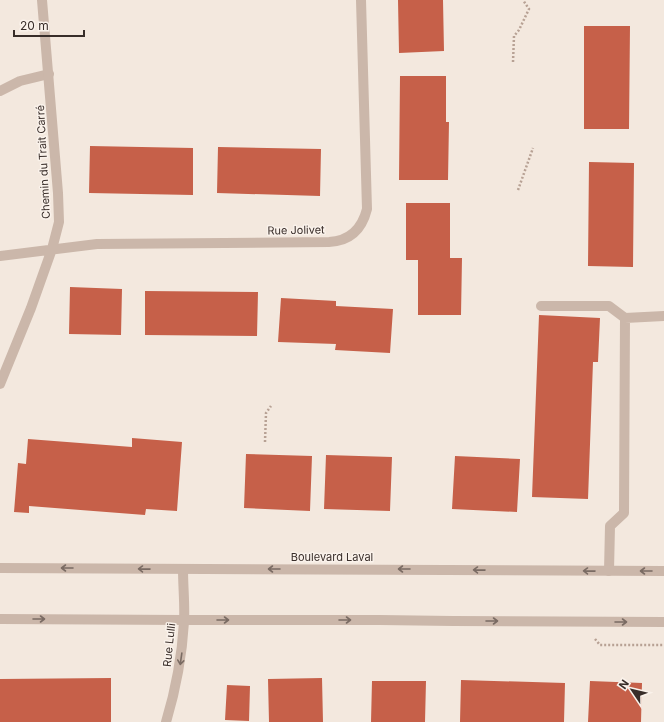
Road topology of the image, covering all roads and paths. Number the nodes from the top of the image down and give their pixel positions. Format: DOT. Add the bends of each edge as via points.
graph roads {
  1 [pos="42,0"];
  2 [pos="361,0"];
  3 [pos="523,0"];
  4 [pos="513,62"];
  5 [pos="49,74"];
  6 [pos="0,91"];
  7 [pos="533,148"];
  8 [pos="518,190"];
  9 [pos="52,249"];
  10 [pos="0,256"];
  11 [pos="541,306"];
  12 [pos="664,316"];
  13 [pos="625,318"];
  14 [pos="0,384"];
  15 [pos="271,406"];
  16 [pos="265,442"];
  17 [pos="0,568"];
  18 [pos="183,569"];
  19 [pos="609,571"];
  20 [pos="664,571"];
  21 [pos="0,619"];
  22 [pos="184,620"];
  23 [pos="664,622"];
  24 [pos="600,645"];
  25 [pos="664,645"];
  26 [pos="166,722"];
  1 -- 5 [label="street, Chemin du Trait Carré"];
  2 -- 9 [label="street, Rue Jolivet" via="367,209 363,222 354,232 336,242 97,244"];
  3 -- 4 [label="path" via="529,9 514,36"];
  5 -- 6 [label="street" via="20,81"];
  5 -- 9 [label="street, Chemin du Trait Carré" via="59,209 59,222"];
  7 -- 8 [label="path"];
  9 -- 10 [label="street, Rue Jolivet"];
  9 -- 14 [label="street, Chemin du Trait Carré"];
  11 -- 13 [label="street" via="609,306"];
  12 -- 13 [label="street"];
  13 -- 19 [label="street" via="624,513 610,526"];
  15 -- 16 [label="path" via="266,413"];
  18 -- 17 [label="street, Boulevard Laval, one-way"];
  19 -- 18 [label="street, Boulevard Laval, one-way"];
  18 -- 22 [label="street, Rue Lulli"];
  20 -- 19 [label="street, Boulevard Laval, one-way"];
  21 -- 22 [label="street, one-way"];
  22 -- 23 [label="street, one-way"];
  22 -- 26 [label="street, Rue Lulli, one-way" via="181,659"];
  24 -- 25 [label="path"];
}
